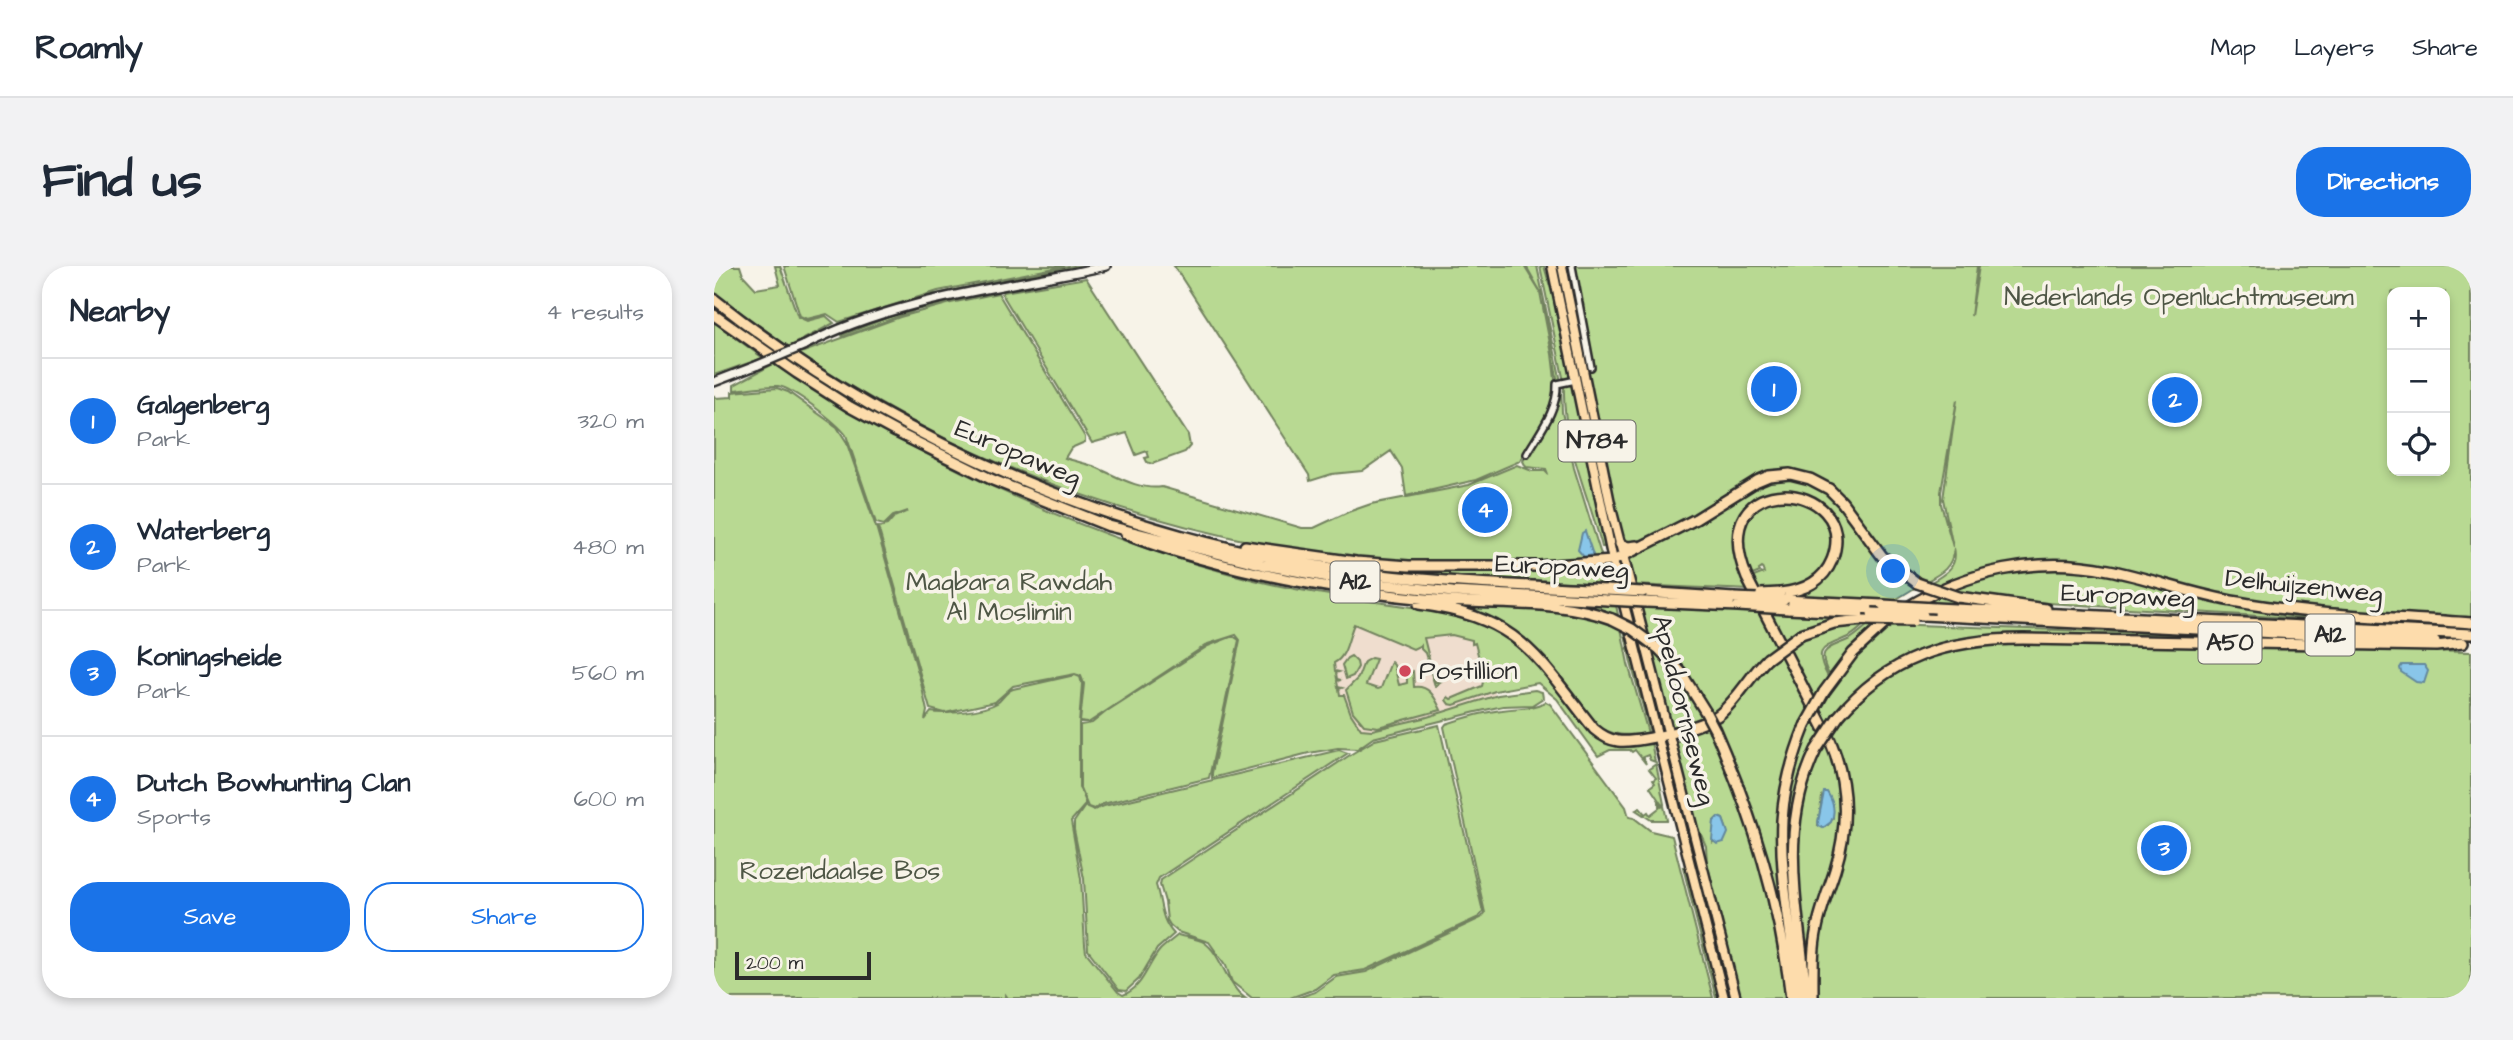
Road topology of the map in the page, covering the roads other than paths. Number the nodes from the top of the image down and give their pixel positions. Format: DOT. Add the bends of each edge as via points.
graph roads {
  1 [pos="1106,266"];
  2 [pos="1546,266"];
  3 [pos="1552,266"];
  4 [pos="1562,266"];
  5 [pos="1572,266"];
  6 [pos="714,299"];
  7 [pos="1560,307"];
  8 [pos="714,315"];
  9 [pos="1591,367"];
  10 [pos="1576,380"];
  11 [pos="714,382"];
  12 [pos="1527,454"];
  13 [pos="1108,526"];
  14 [pos="1197,539"];
  15 [pos="1620,544"];
  16 [pos="1642,545"];
  17 [pos="1623,555"];
  18 [pos="1613,561"];
  19 [pos="1349,590"];
  20 [pos="1607,595"];
  21 [pos="1645,597"];
  22 [pos="1735,599"];
  23 [pos="1784,601"];
  24 [pos="2071,614"];
  25 [pos="1983,618"];
  26 [pos="2471,624"];
  27 [pos="2471,634"];
  28 [pos="2467,643"];
  29 [pos="1668,732"];
  30 [pos="1656,735"];
  31 [pos="1691,820"];
  32 [pos="1679,822"];
  33 [pos="1724,998"];
  34 [pos="1736,998"];
  35 [pos="1790,998"];
  36 [pos="1797,998"];
  37 [pos="1806,998"];
  38 [pos="1813,998"];
  1 -- 11 [label="main road, bridge" via="963,293 845,326"];
  2 -- 7 [label="main road, N784"];
  3 -- 7 [label="main road, Apeldoornseweg / N784"];
  4 -- 15 [label="main road, Apeldoornseweg / N784"];
  5 -- 9 [label="street"];
  6 -- 14 [label="highway, Europaweg / A12" via="822,376 946,445 1071,499"];
  7 -- 10 [label="main road, Apeldoornseweg / N784"];
  8 -- 13 [label="highway, Europaweg / A12" via="896,432 993,480"];
  10 -- 12 [label="street" via="1557,384 1546,423"];
  10 -- 18 [label="main road, Apeldoornseweg / N784"];
  13 -- 19 [label="highway, A12" via="1229,567"];
  13 -- 20 [label="highway, Europaweg / A12" via="1350,581 1453,592"];
  14 -- 18 [label="highway, A12" via="1397,566"];
  14 -- 20 [label="highway, Europaweg / A12" via="1395,577"];
  15 -- 16 [label="highway, A12"];
  15 -- 17 [label="main road, Apeldoornseweg / N784"];
  16 -- 17 [label="highway, A12"];
  16 -- 24 [label="highway, A12, bridge" via="1696,519 1757,481 1795,475 1829,489 1882,556 1917,583 1958,597"];
  17 -- 18 [label="highway"];
  17 -- 29 [label="main road, Apeldoornseweg / N784"];
  18 -- 30 [label="main road, Apeldoornseweg / N784"];
  19 -- 30 [label="highway, A12" via="1488,621 1540,659 1600,734 1617,741"];
  19 -- 35 [label="highway, A12, bridge" via="1567,608 1612,619 1659,649 1680,671 1705,710 1749,811 1780,922"];
  20 -- 21 [label="highway, Europaweg / A12, bridge"];
  21 -- 22 [label="highway, Europaweg / A12"];
  21 -- 22 [label="highway, Europaweg / A12" via="1681,594"];
  22 -- 23 [label="highway, Europaweg / A12, bridge"];
  23 -- 24 [label="highway, Europaweg / A12, bridge"];
  23 -- 25 [label="highway, Europaweg / A12, bridge" via="1872,613"];
  23 -- 38 [label="highway" via="1818,580 1834,551 1834,533 1824,512 1808,499 1793,495 1773,496 1755,504 1744,518 1738,543 1747,578 1829,738 1843,785 1844,830 1816,929"];
  24 -- 27 [label="highway, Europaweg / A12"];
  25 -- 28 [label="highway, Europaweg / A12"];
  25 -- 29 [label="highway, A12, bridge" via="1863,620 1801,634 1767,659 1717,716"];
  26 -- 36 [label="highway, Delhuijzenweg / A50, bridge" via="2272,607 2201,595 2095,567 2054,564 1988,572 1956,582 1905,608 1860,646 1824,692 1805,726 1788,780 1782,828"];
  28 -- 37 [label="highway, Delhuijzenweg / A50, bridge" via="1979,640 1939,648 1898,666 1873,682 1838,717 1816,750 1799,793 1792,838"];
  29 -- 30 [label="highway"];
  29 -- 31 [label="main road, Apeldoornseweg / N784"];
  30 -- 32 [label="main road, Apeldoornseweg / N784"];
  31 -- 32 [label="main road"];
  31 -- 34 [label="main road, Apeldoornseweg / N784"];
  32 -- 33 [label="main road, Apeldoornseweg / N784"];
}
